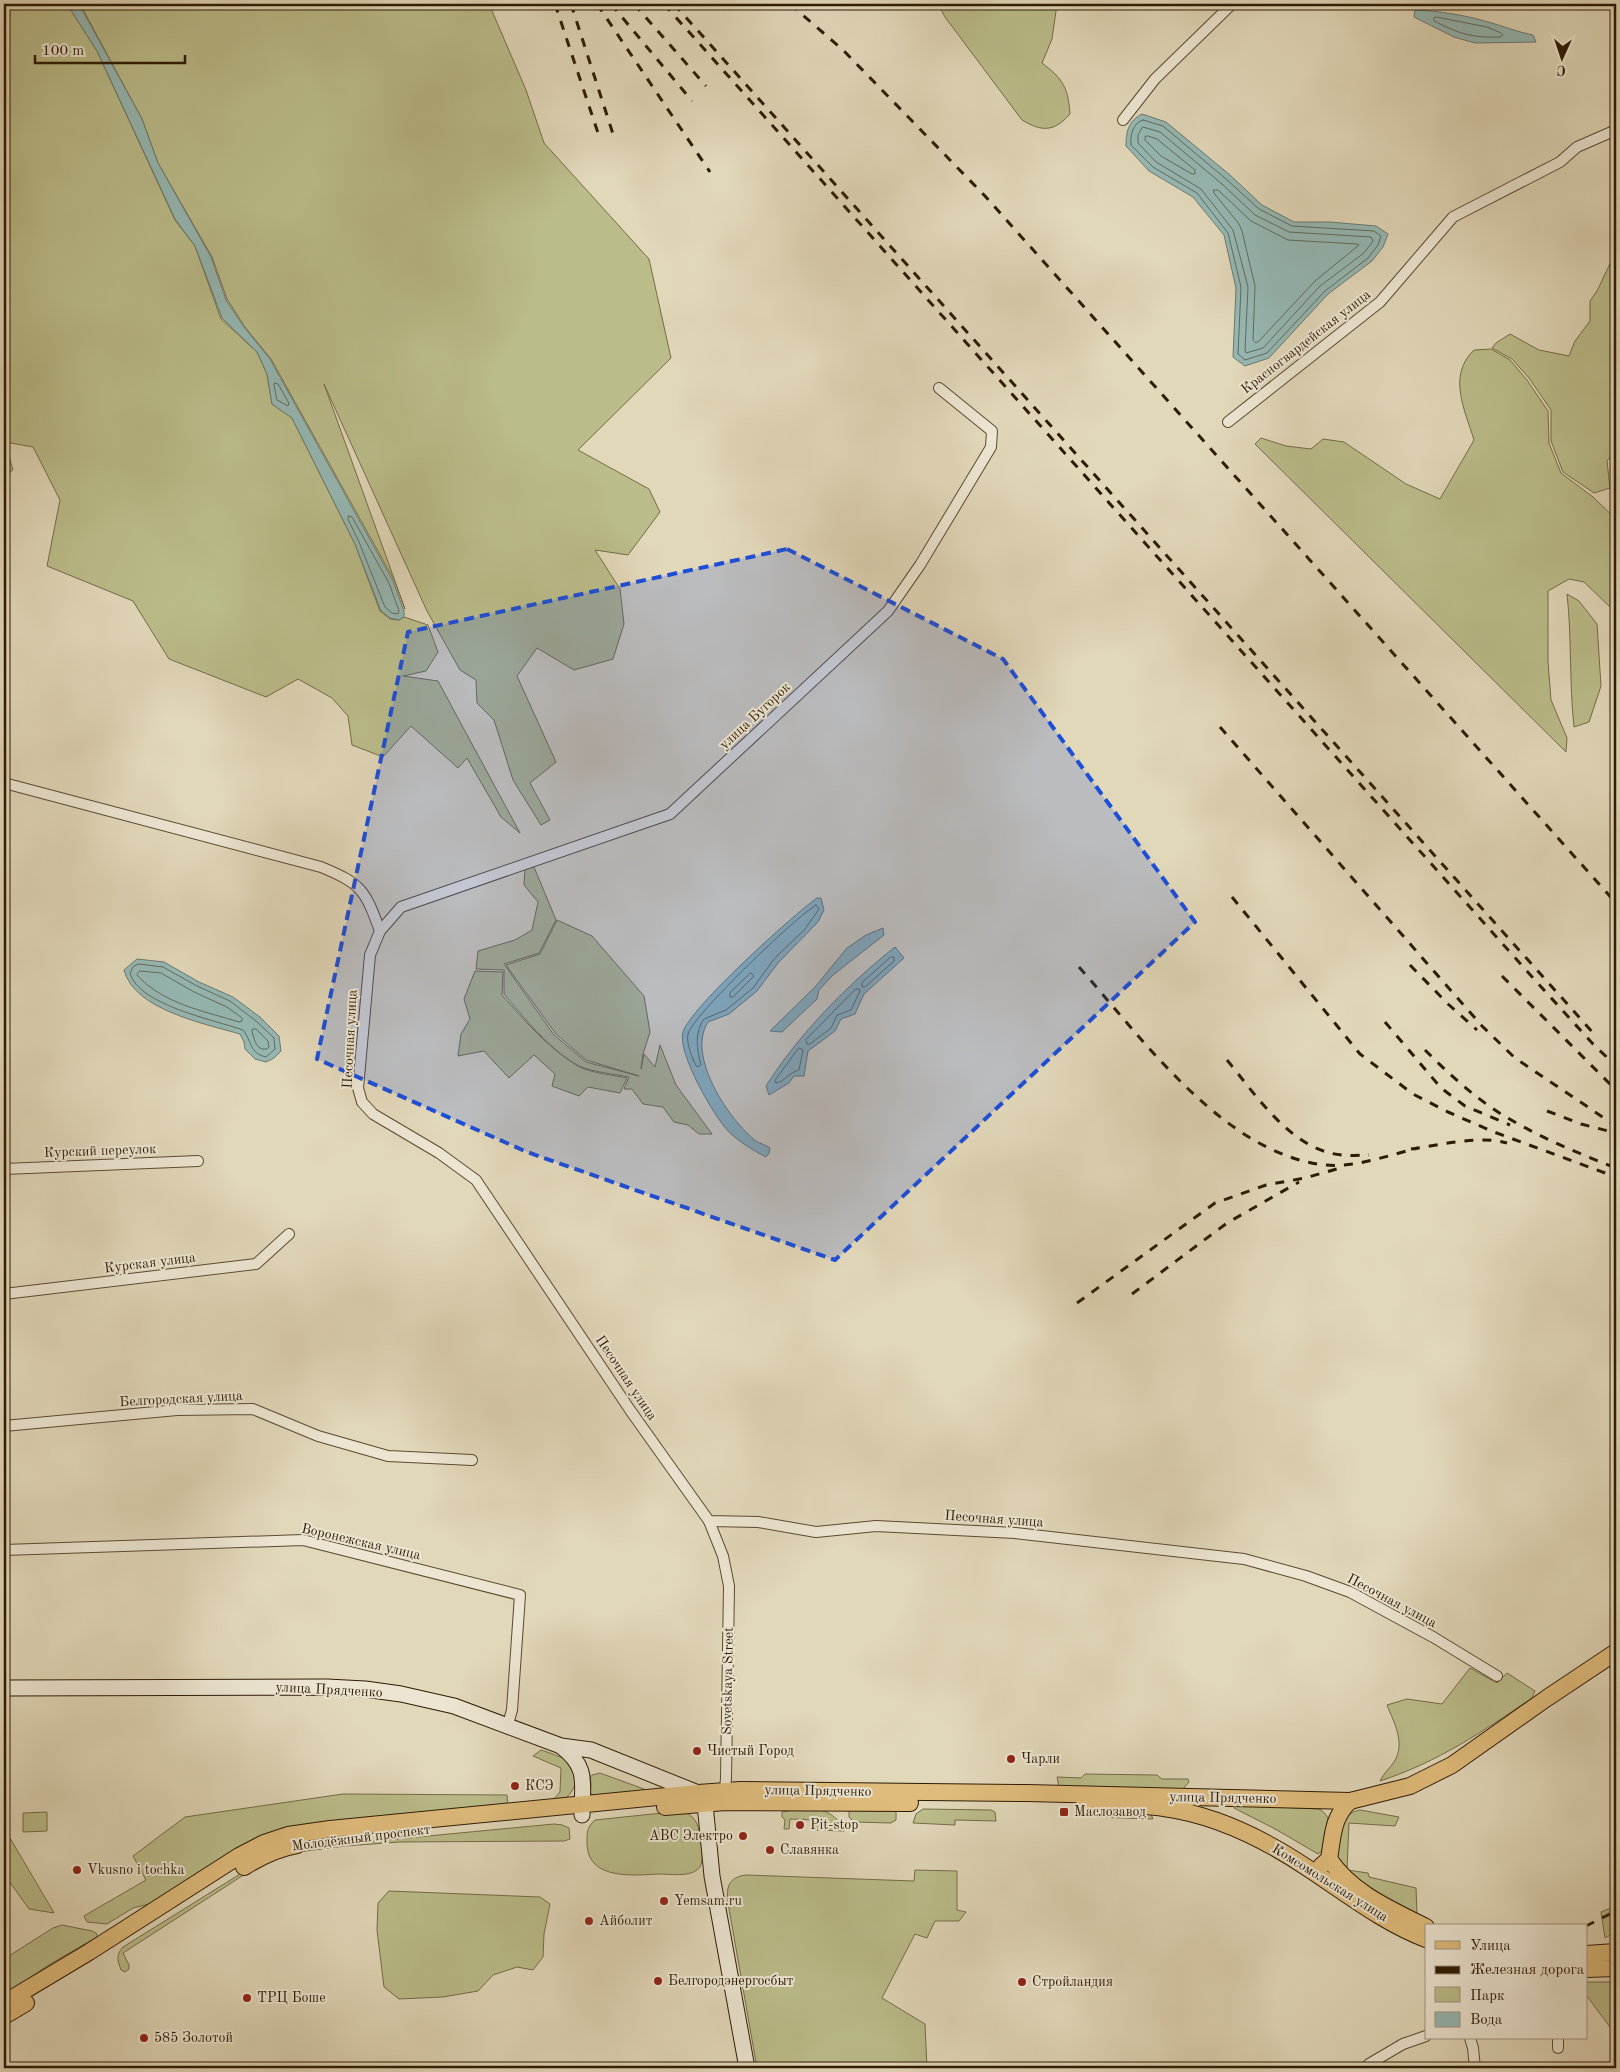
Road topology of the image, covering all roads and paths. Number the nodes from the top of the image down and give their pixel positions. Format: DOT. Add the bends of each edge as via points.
graph roads {
  1 [pos="1232,4"];
  2 [pos="1123,120"];
  3 [pos="1616,130"];
  4 [pos="939,388"];
  5 [pos="1228,422"];
  6 [pos="4,782"];
  7 [pos="380,931"];
  8 [pos="198,1161"];
  9 [pos="4,1169"];
  10 [pos="289,1234"];
  11 [pos="4,1294"];
  12 [pos="4,1426"];
  13 [pos="472,1460"];
  14 [pos="709,1521"];
  15 [pos="4,1550"];
  16 [pos="1616,1652"];
  17 [pos="1497,1676"];
  18 [pos="4,1688"];
  19 [pos="508,1724"];
  20 [pos="561,1746"];
  21 [pos="725,1791"];
  22 [pos="701,1798"];
  23 [pos="1236,1798"];
  24 [pos="1046,1799"];
  25 [pos="1323,1800"];
  26 [pos="1350,1801"];
  27 [pos="582,1810"];
  28 [pos="1335,1821"];
  29 [pos="1235,1828"];
  30 [pos="1329,1860"];
  31 [pos="1309,1869"];
  32 [pos="1425,1926"];
  33 [pos="1425,1938"];
  34 [pos="1616,1952"];
  35 [pos="1588,1954"];
  36 [pos="1616,1968"];
  37 [pos="1588,1969"];
  38 [pos="4,2004"];
  39 [pos="4,2016"];
  40 [pos="1425,2036"];
  41 [pos="1471,2040"];
  42 [pos="747,2068"];
  43 [pos="1365,2068"];
  44 [pos="1475,2068"];
  1 -- 2 [label="street" via="1156,79"];
  3 -- 5 [label="street, Красногвардейская улица" via="1577,147 1560,162 1452,217 1380,302"];
  4 -- 7 [label="street, улица Бугорок" via="992,430 991,447 920,565 888,610 670,814 401,907"];
  6 -- 7 [label="street" via="321,867 348,879 368,898"];
  7 -- 14 [label="street, Песочная улица" via="370,955 358,1088 362,1102 373,1114 439,1153 476,1180 630,1410"];
  8 -- 9 [label="street, Курский переулок"];
  10 -- 11 [label="street, Курская улица" via="256,1264"];
  12 -- 13 [label="street, Белгородская улица" via="177,1410 254,1409 318,1436 388,1456"];
  14 -- 17 [label="street, Песочная улица" via="758,1522 816,1532 876,1526 1014,1533 1244,1559 1350,1592"];
  14 -- 21 [label="street, Sovetskaya Street" via="723,1556 729,1586"];
  15 -- 19 [label="street, Воронежская улица" via="303,1540 520,1595 512,1710"];
  16 -- 26 [label="main road, улица Прядченко" via="1452,1765 1410,1786"];
  18 -- 19 [label="main road, улица Прядченко" via="365,1689 454,1706"];
  19 -- 20 [label="main road, улица Прядченко"];
  20 -- 22 [label="main road, улица Прядченко" via="591,1750"];
  20 -- 27 [label="main road" via="575,1757 582,1770"];
  21 -- 22 [label="main road, улица Прядченко"];
  21 -- 24 [label="main road, улица Прядченко"];
  22 -- 24 [label="main road, улица Прядченко" via="725,1802"];
  22 -- 27 [label="main road, Молодёжный проспект"];
  22 -- 42 [label="main road"];
  23 -- 24 [label="main road, улица Прядченко"];
  23 -- 25 [label="main road, улица Прядченко"];
  23 -- 29 [label="main road" via="1228,1804 1226,1814"];
  24 -- 29 [label="main road, улица Прядченко" via="1163,1808 1195,1814"];
  25 -- 26 [label="main road, улица Прядченко"];
  25 -- 28 [label="main road" via="1332,1809"];
  26 -- 28 [label="main road"];
  27 -- 38 [label="main road, Молодёжный проспект" via="330,1829 288,1835 264,1843"];
  27 -- 39 [label="main road, Молодёжный проспект" via="288,1846 258,1858"];
  28 -- 30 [label="main road"];
  29 -- 31 [label="main road, Комсомольская улица"];
  30 -- 31 [label="main road" via="1320,1867"];
  30 -- 32 [label="main road, Комсомольская улица" via="1347,1882 1387,1908"];
  31 -- 33 [label="main road, Комсомольская улица" via="1365,1907"];
  34 -- 35 [label="main road"];
  36 -- 37 [label="main road"];
  40 -- 43 [label="street" via="1403,2044"];
  41 -- 44 [label="street"];
}
